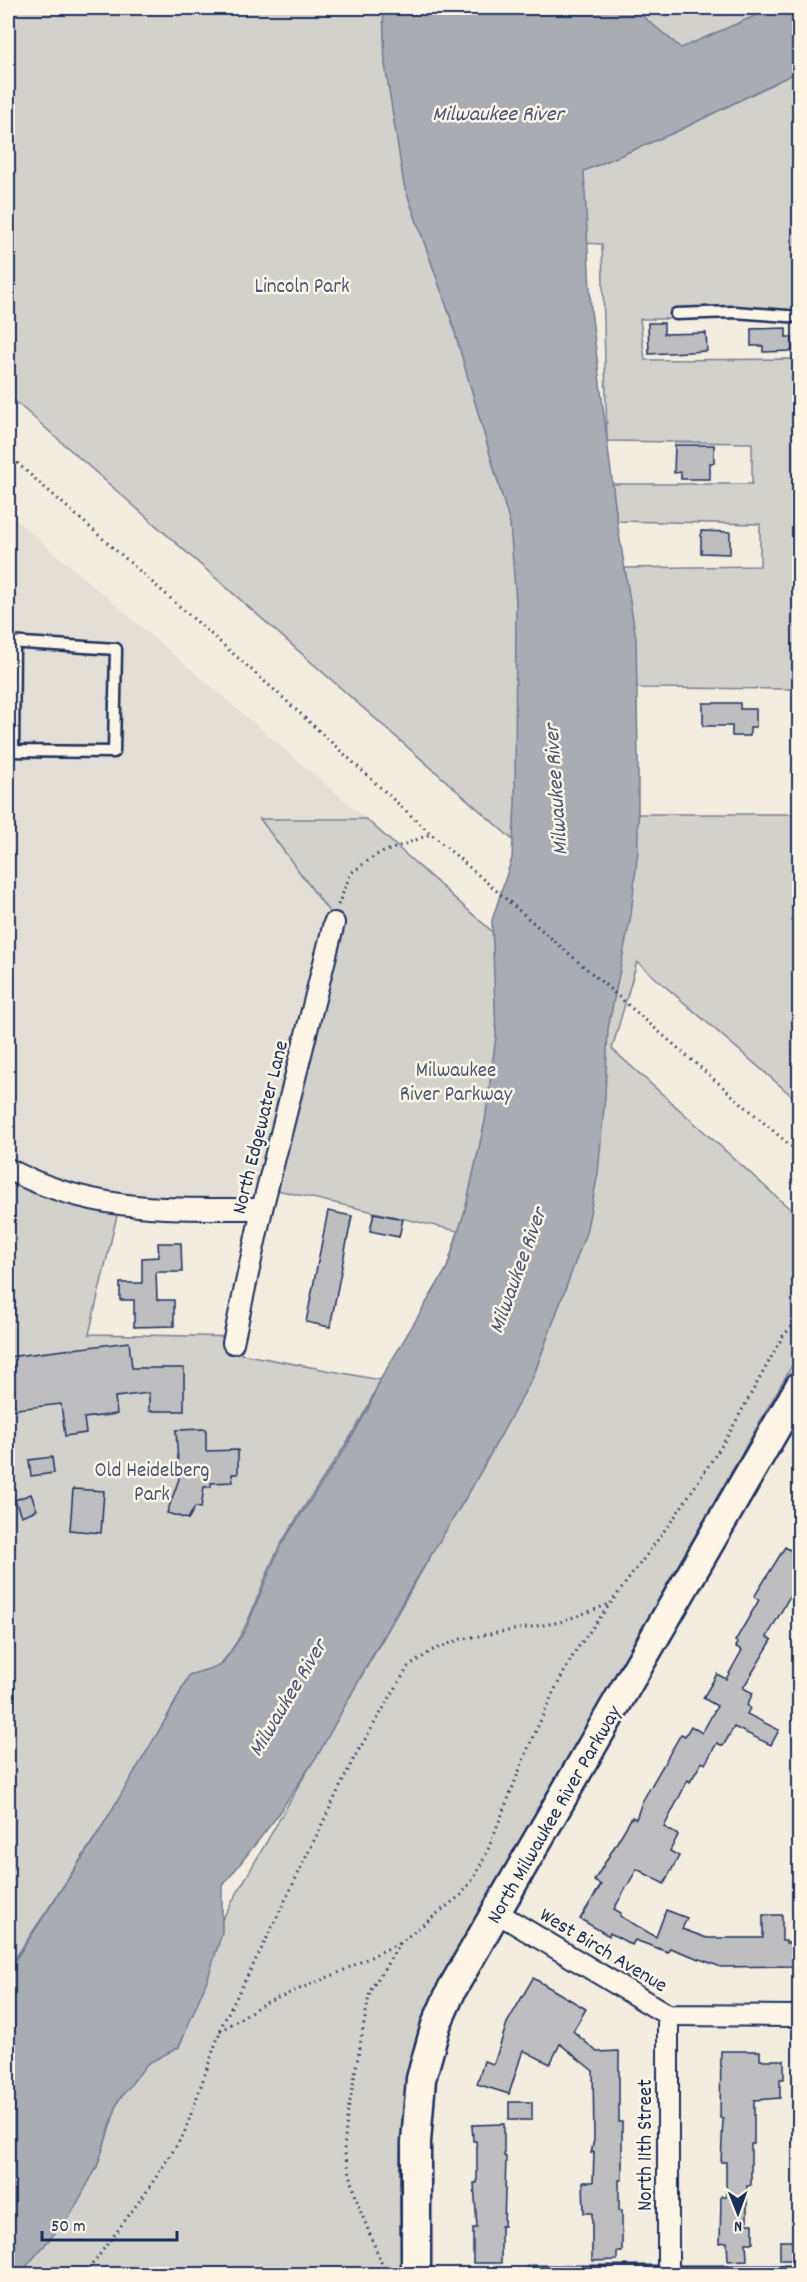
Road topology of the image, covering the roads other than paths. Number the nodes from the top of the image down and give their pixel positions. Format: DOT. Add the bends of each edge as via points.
graph roads {
  1 [pos="676,314"];
  2 [pos="800,317"];
  3 [pos="11,642"];
  4 [pos="10,751"];
  5 [pos="334,923"];
  6 [pos="8,1169"];
  7 [pos="262,1209"];
  8 [pos="233,1343"];
  9 [pos="800,1386"];
  10 [pos="496,1912"];
  11 [pos="669,2015"];
  12 [pos="800,2016"];
  13 [pos="531,2272"];
  14 [pos="800,2272"];
  15 [pos="668,2273"];
  16 [pos="416,2274"];
  1 -- 2 [label="lane" via="734,312"];
  3 -- 4 [label="lane"];
  3 -- 4 [label="lane" via="116,649 114,752"];
  5 -- 7 [label="street, North Edgewater Lane"];
  6 -- 7 [label="street" via="38,1184 100,1202 158,1209"];
  7 -- 8 [label="street, North Edgewater Lane"];
  9 -- 10 [label="street, North Milwaukee River Parkway"];
  10 -- 11 [label="street, West Birch Avenue"];
  10 -- 16 [label="street, North Milwaukee River Parkway" via="452,1989 436,2025 421,2079 416,2142"];
  11 -- 12 [label="street, West Birch Avenue"];
  11 -- 15 [label="street, North 11th Street"];
  13 -- 15 [label="lane"];
  14 -- 15 [label="lane"];
}
